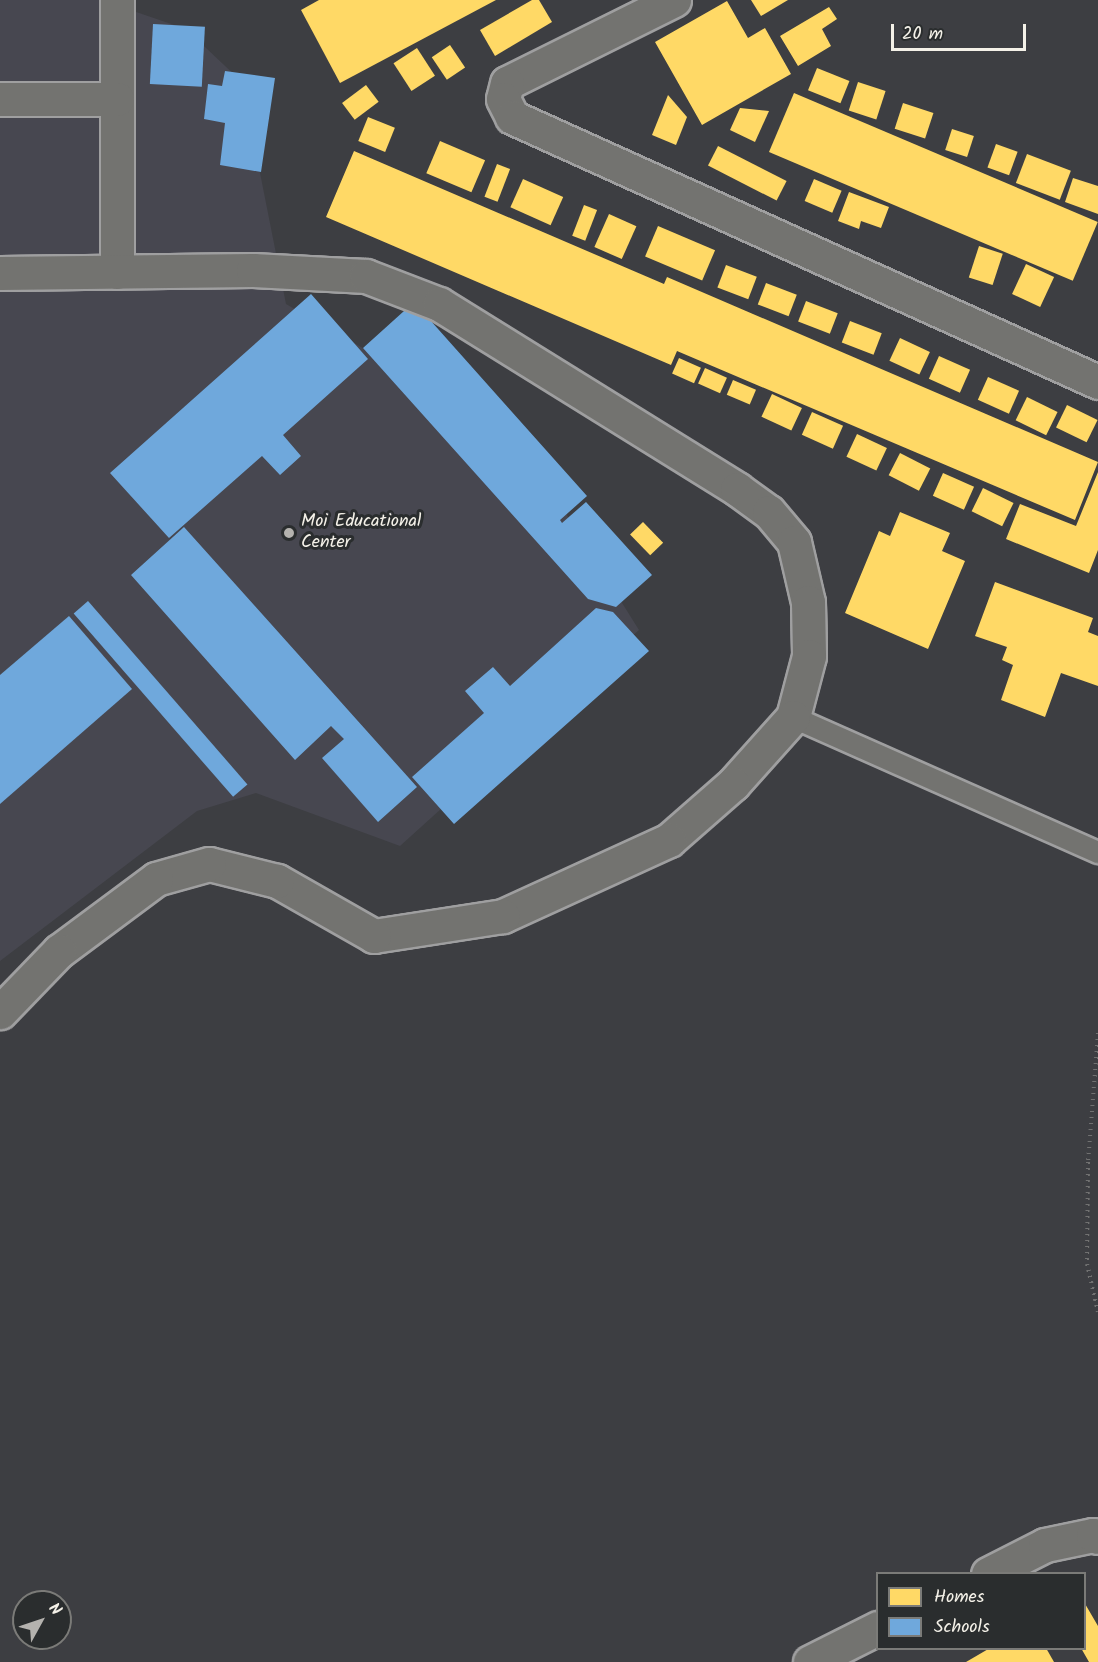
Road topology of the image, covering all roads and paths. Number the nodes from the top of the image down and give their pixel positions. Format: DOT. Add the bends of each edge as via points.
graph roads {
  1 [pos="117,0"];
  2 [pos="674,0"];
  3 [pos="0,99"];
  4 [pos="117,99"];
  5 [pos="117,272"];
  6 [pos="0,273"];
  7 [pos="1098,382"];
  8 [pos="793,717"];
  9 [pos="1098,852"];
  10 [pos="0,1012"];
  11 [pos="1098,1033"];
  12 [pos="1098,1312"];
  13 [pos="1098,1537"];
  14 [pos="992,1572"];
  15 [pos="876,1629"];
  16 [pos="810,1662"];
  1 -- 4 [label="street"];
  2 -- 7 [label="street" via="507,84 503,99 512,117"];
  3 -- 4 [label="street"];
  4 -- 5 [label="street"];
  5 -- 6 [label="street"];
  5 -- 8 [label="street" via="253,270 366,276 439,303 737,489 769,512 794,542 807,602 809,656"];
  8 -- 9 [label="lane"];
  8 -- 10 [label="street" via="733,784 669,840 503,916 374,936 277,881 209,864 156,879 59,951"];
  11 -- 12 [label="path" via="1088,1162 1087,1264"];
  13 -- 14 [label="street" via="1045,1545"];
  15 -- 16 [label="street"];
}
